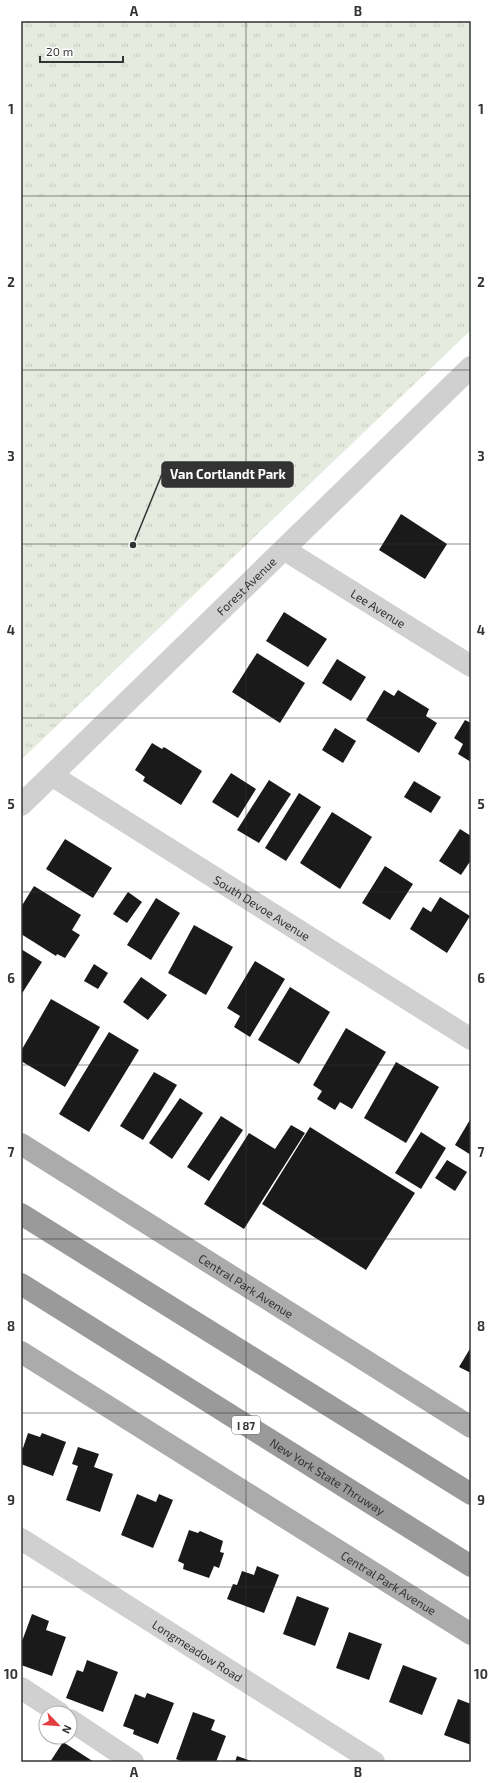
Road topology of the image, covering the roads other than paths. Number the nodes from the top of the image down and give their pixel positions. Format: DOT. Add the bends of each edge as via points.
graph roads {
  1 [pos="471,367"];
  2 [pos="285,550"];
  3 [pos="471,666"];
  4 [pos="53,776"];
  5 [pos="21,805"];
  6 [pos="471,1039"];
  7 [pos="21,1144"];
  8 [pos="21,1214"];
  9 [pos="21,1284"];
  10 [pos="21,1352"];
  11 [pos="471,1427"];
  12 [pos="471,1494"];
  13 [pos="21,1540"];
  14 [pos="471,1566"];
  15 [pos="471,1634"];
  16 [pos="21,1688"];
  17 [pos="47,1705"];
  18 [pos="78,1725"];
  19 [pos="133,1762"];
  20 [pos="374,1762"];
  1 -- 2 [label="street, Forest Avenue"];
  2 -- 3 [label="street, Lee Avenue"];
  2 -- 4 [label="street, Forest Avenue"];
  4 -- 5 [label="street, Forest Avenue"];
  4 -- 6 [label="street, South Devoe Avenue"];
  7 -- 11 [label="main road, Central Park Avenue"];
  8 -- 12 [label="highway"];
  9 -- 14 [label="highway, New York State Thruway / I 87"];
  10 -- 15 [label="main road, Central Park Avenue"];
  13 -- 20 [label="street, Longmeadow Road"];
  16 -- 17 [label="street"];
  18 -- 19 [label="street"];
}
